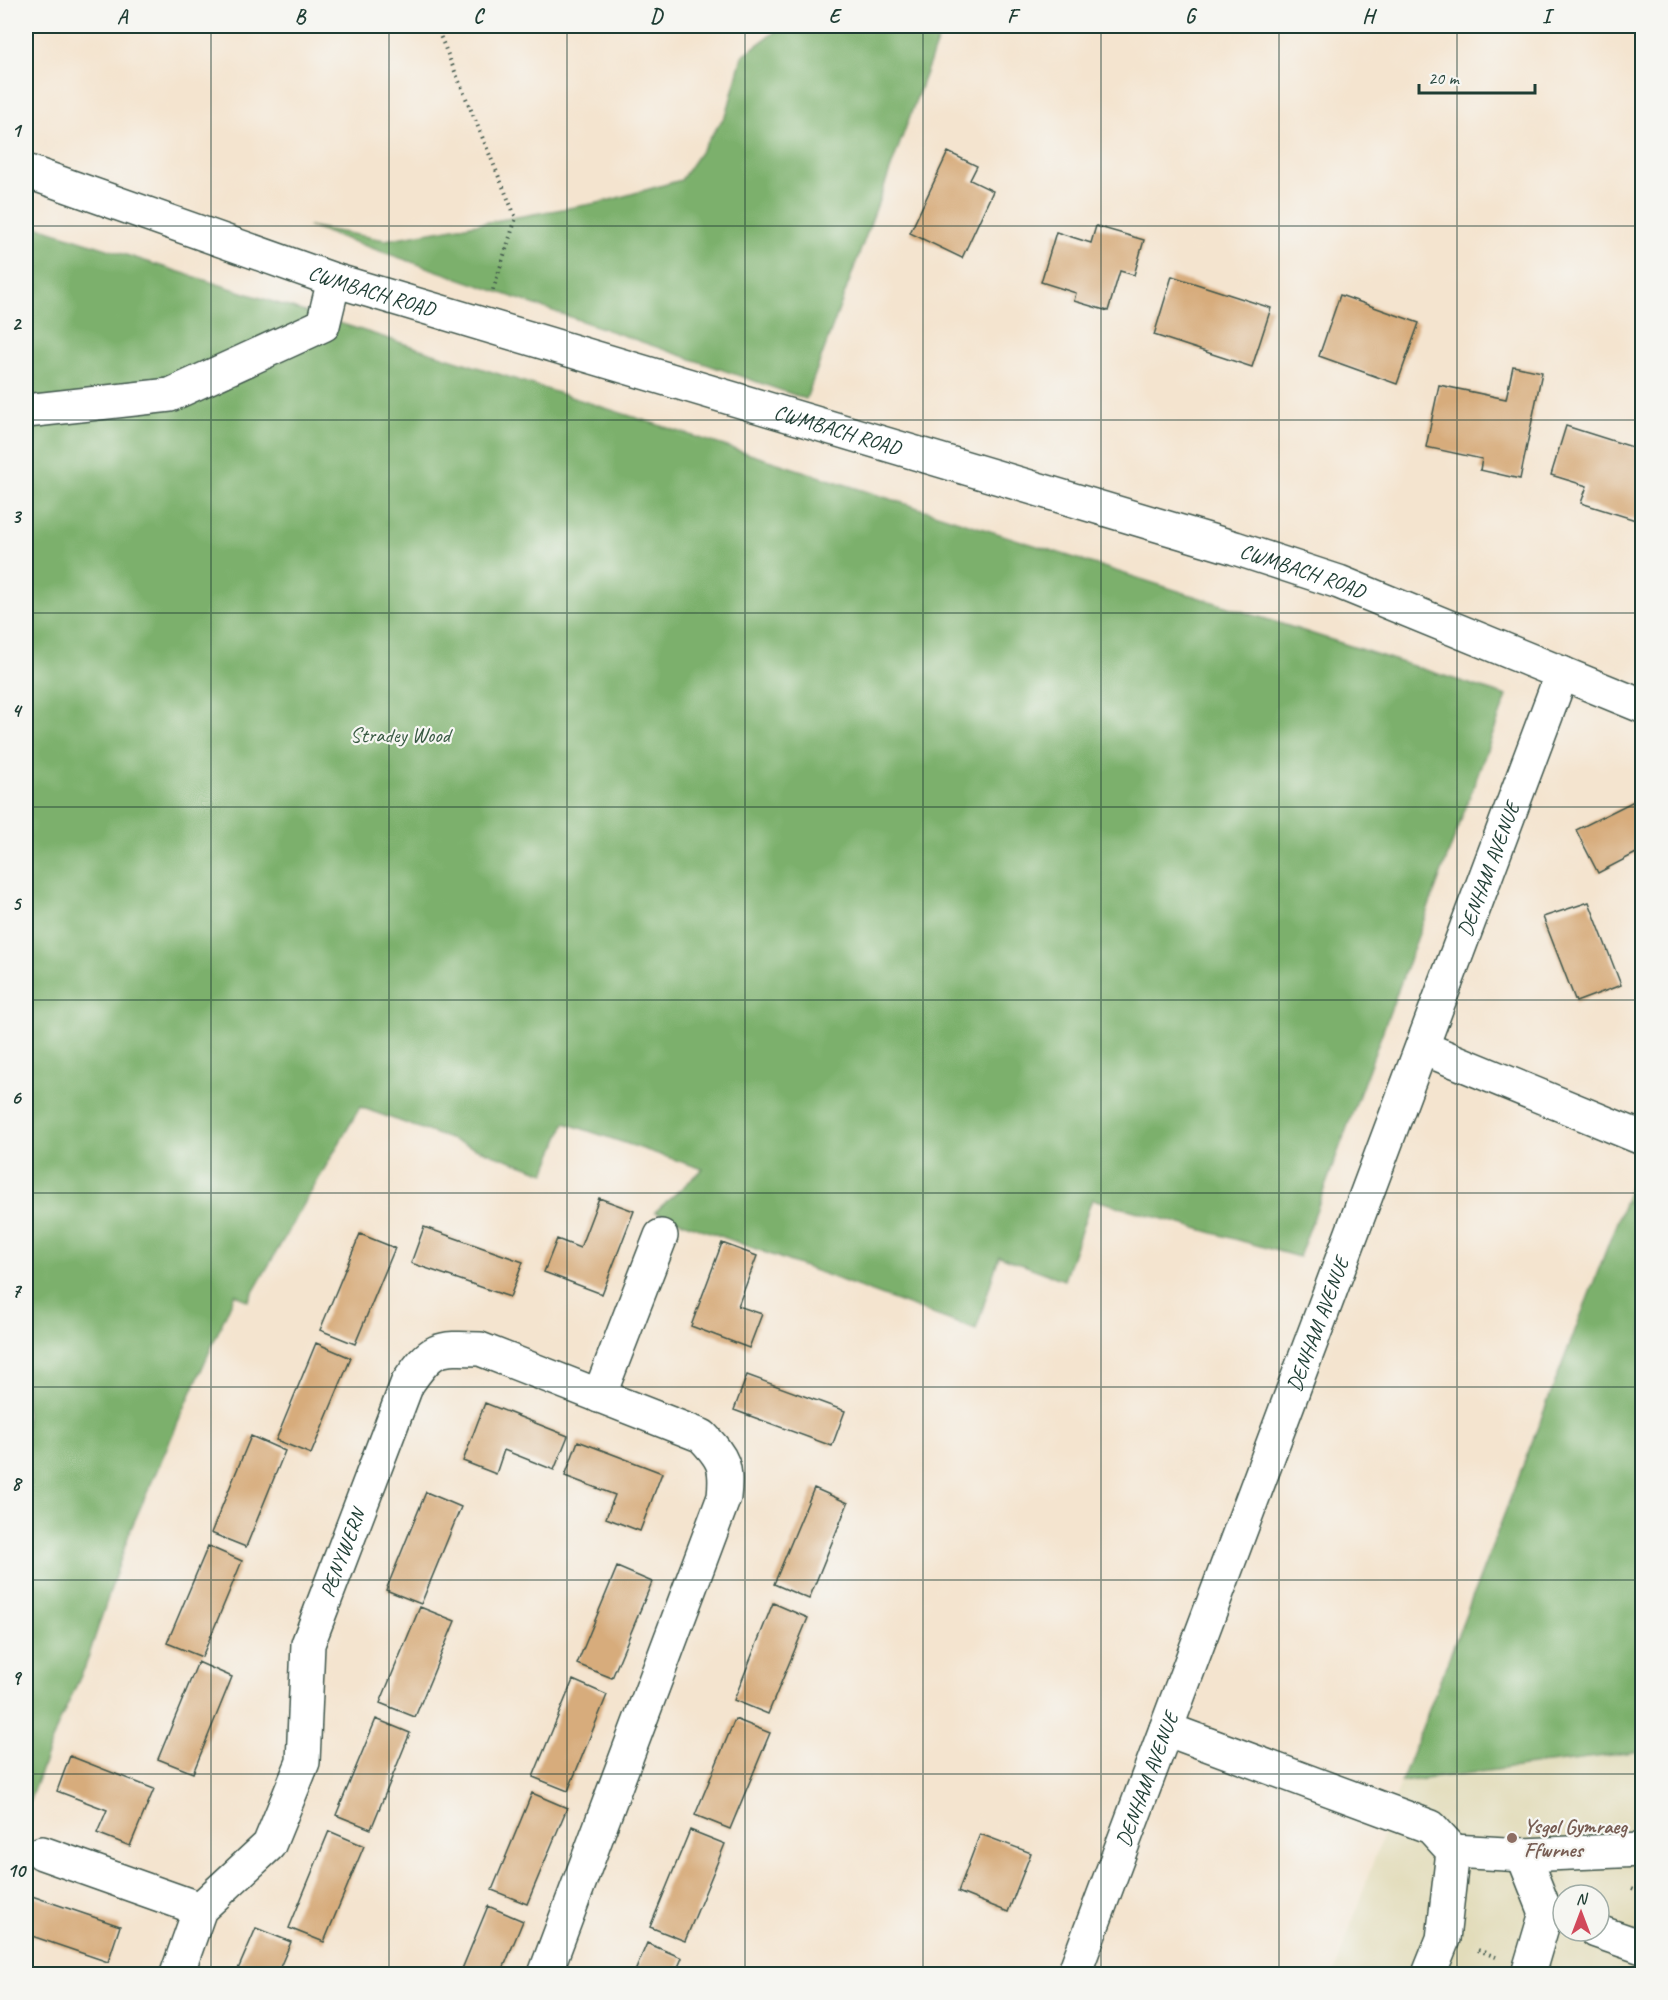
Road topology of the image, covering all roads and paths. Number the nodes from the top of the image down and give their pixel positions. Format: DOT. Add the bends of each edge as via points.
graph roads {
  1 [pos="436,26"];
  2 [pos="26,171"];
  3 [pos="334,280"];
  4 [pos="482,324"];
  5 [pos="26,411"];
  6 [pos="1562,674"];
  7 [pos="1642,706"];
  8 [pos="1423,1048"];
  9 [pos="1642,1138"];
  10 [pos="661,1236"];
  11 [pos="599,1396"];
  12 [pos="1166,1730"];
  13 [pos="1642,1850"];
  14 [pos="1453,1851"];
  15 [pos="42,1853"];
  16 [pos="1523,1855"];
  17 [pos="1551,1908"];
  18 [pos="200,1909"];
  19 [pos="1551,1925"];
  20 [pos="1611,1936"];
  21 [pos="1642,1947"];
  22 [pos="177,1974"];
  23 [pos="545,1974"];
  24 [pos="1074,1974"];
  25 [pos="1429,1974"];
  26 [pos="1528,1974"];
  1 -- 4 [label="path" via="516,218"];
  2 -- 3 [label="street, CWMBACH ROAD"];
  3 -- 4 [label="street, CWMBACH ROAD"];
  3 -- 5 [label="street" via="323,325 170,395"];
  4 -- 6 [label="street, CWMBACH ROAD" via="1235,548 1339,582"];
  6 -- 7 [label="street, CWMBACH ROAD"];
  6 -- 8 [label="street, DENHAM AVENUE"];
  8 -- 9 [label="street"];
  8 -- 12 [label="street, DENHAM AVENUE"];
  10 -- 11 [label="street"];
  11 -- 18 [label="street, PENYWERN" via="480,1349 449,1347 427,1356 406,1384 308,1644 303,1762 269,1845"];
  11 -- 23 [label="street, PENYWERN" via="702,1436 717,1452 727,1473 724,1497"];
  12 -- 14 [label="street" via="1431,1827"];
  12 -- 24 [label="street, DENHAM AVENUE"];
  13 -- 16 [label="street"];
  14 -- 16 [label="street"];
  14 -- 25 [label="street" via="1443,1939"];
  15 -- 18 [label="street"];
  16 -- 17 [label="street"];
  18 -- 22 [label="street, PENYWERN"];
  19 -- 26 [label="street"];
  20 -- 21 [label="street"];
}
